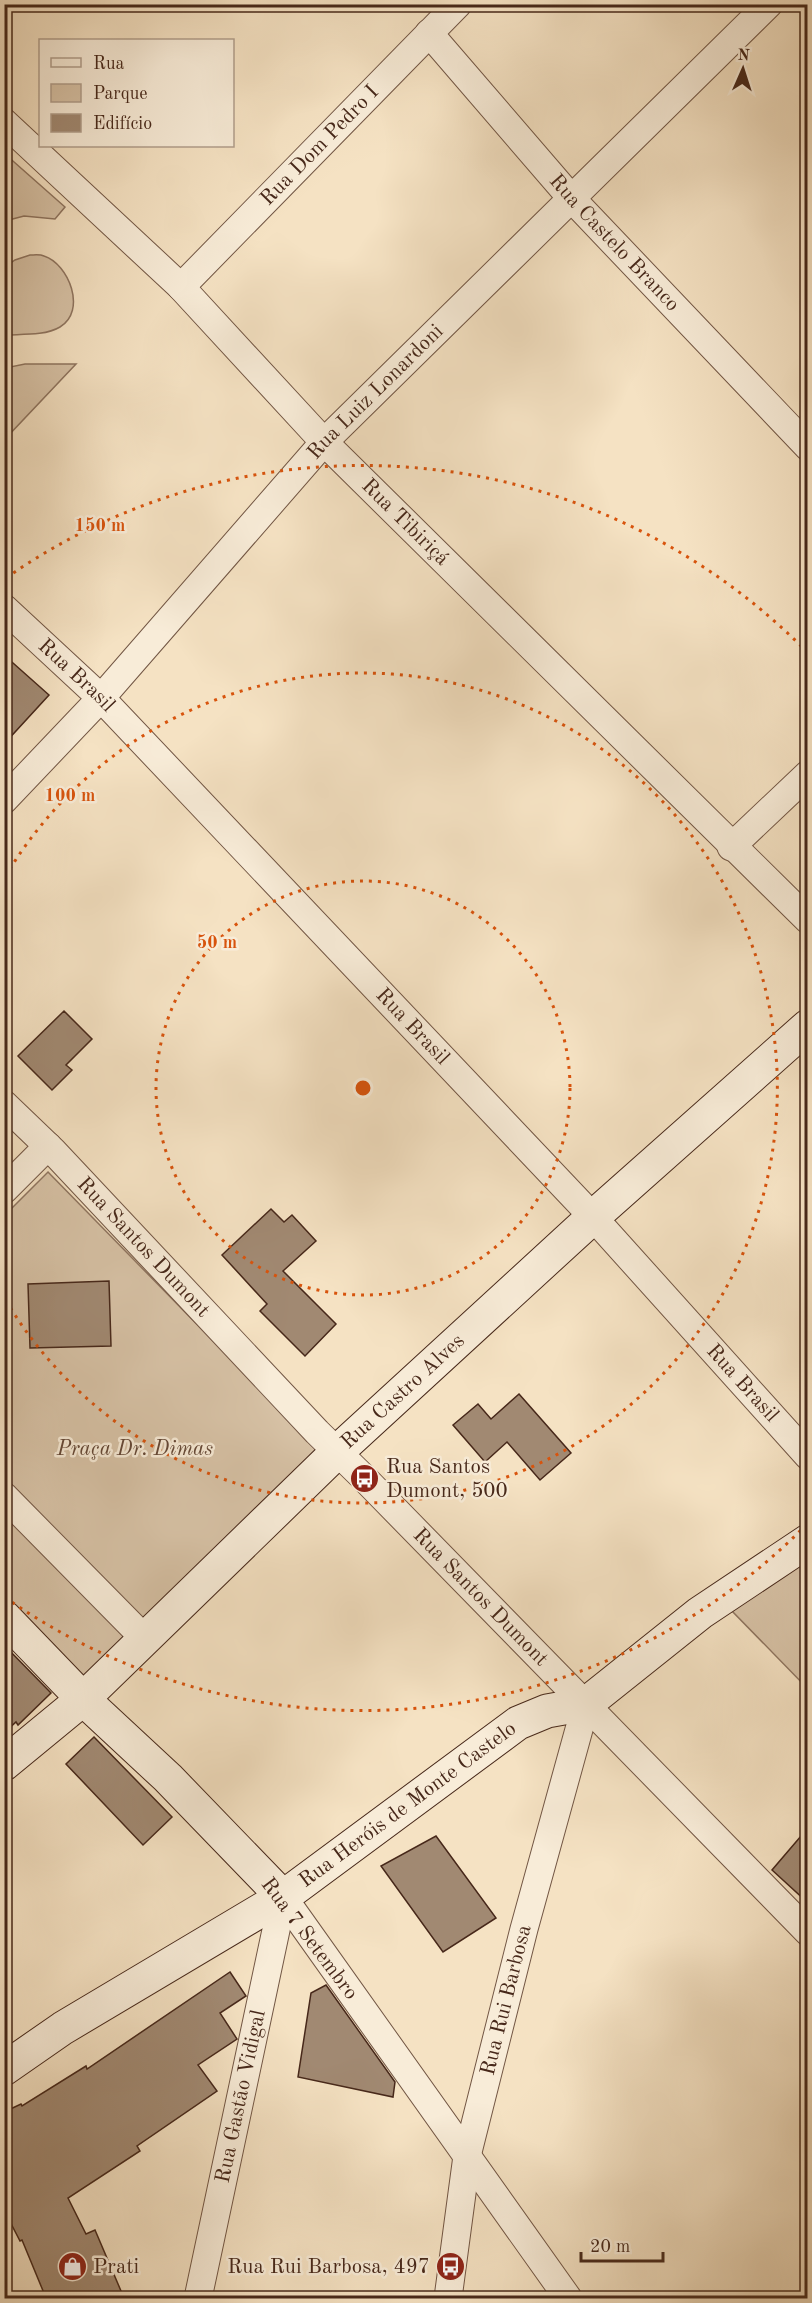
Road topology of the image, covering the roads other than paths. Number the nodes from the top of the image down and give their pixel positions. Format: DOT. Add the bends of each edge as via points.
graph roads {
  1 [pos="458,4"];
  2 [pos="769,4"];
  3 [pos="429,33"];
  4 [pos="4,122"];
  5 [pos="572,199"];
  6 [pos="181,287"];
  7 [pos="324,442"];
  8 [pos="807,447"];
  9 [pos="4,608"];
  10 [pos="101,698"];
  11 [pos="807,774"];
  12 [pos="4,800"];
  13 [pos="731,847"];
  14 [pos="807,920"];
  15 [pos="807,1026"];
  16 [pos="4,1104"];
  17 [pos="48,1146"];
  18 [pos="4,1190"];
  19 [pos="593,1217"];
  20 [pos="338,1451"];
  21 [pos="807,1456"];
  22 [pos="4,1496"];
  23 [pos="807,1542"];
  24 [pos="4,1617"];
  25 [pos="145,1639"];
  26 [pos="83,1699"];
  27 [pos="586,1704"];
  28 [pos="4,1764"];
  29 [pos="283,1897"];
  30 [pos="807,1932"];
  31 [pos="4,2069"];
  32 [pos="466,2156"];
  33 [pos="198,2298"];
  34 [pos="448,2298"];
  35 [pos="568,2298"];
  1 -- 3 [label="street, Rua Dom Pedro I"];
  2 -- 5 [label="street, Rua Luiz Lonardoni"];
  3 -- 5 [label="street, Rua Castelo Branco"];
  3 -- 6 [label="street, Rua Dom Pedro I"];
  4 -- 6 [label="street, Rua Tibiriçá"];
  5 -- 7 [label="street, Rua Luiz Lonardoni"];
  5 -- 8 [label="street, Rua Castelo Branco"];
  6 -- 7 [label="street, Rua Tibiriçá"];
  7 -- 10 [label="street, Rua Luiz Lonardoni"];
  7 -- 13 [label="street, Rua Tibiriçá"];
  9 -- 10 [label="street, Rua Brasil"];
  10 -- 12 [label="street, Rua Luiz Lonardoni"];
  10 -- 19 [label="street, Rua Brasil"];
  11 -- 13 [label="street"];
  13 -- 14 [label="street, Rua Tibiriçá"];
  15 -- 19 [label="main road, Rua Castro Alves"];
  16 -- 17 [label="street, Rua Santos Dumont"];
  17 -- 18 [label="street"];
  17 -- 20 [label="street, Rua Santos Dumont"];
  19 -- 20 [label="main road, Rua Castro Alves"];
  19 -- 21 [label="street, Rua Brasil"];
  20 -- 25 [label="main road, Rua Castro Alves"];
  20 -- 27 [label="street, Rua Santos Dumont"];
  22 -- 25 [label="street"];
  23 -- 27 [label="main road, Rua Heróis de Monte Castelo" via="700,1613"];
  24 -- 26 [label="main road, Rua 7 Setembro"];
  25 -- 26 [label="main road, Rua Castro Alves"];
  26 -- 28 [label="main road, Rua Castro Alves"];
  26 -- 29 [label="main road, Rua 7 Setembro" via="168,1778"];
  27 -- 29 [label="main road, Rua Heróis de Monte Castelo" via="547,1711 518,1723"];
  27 -- 30 [label="street, Rua Santos Dumont"];
  27 -- 32 [label="street, Rua Rui Barbosa"];
  29 -- 31 [label="main road, Rua Heróis de Monte Castelo" via="63,2028"];
  29 -- 32 [label="street, Rua 7 Setembro"];
  29 -- 33 [label="street, Rua Gastão Vidigal"];
  32 -- 34 [label="street, Rua Rui Barbosa"];
  32 -- 35 [label="street, Rua 7 Setembro"];
}
